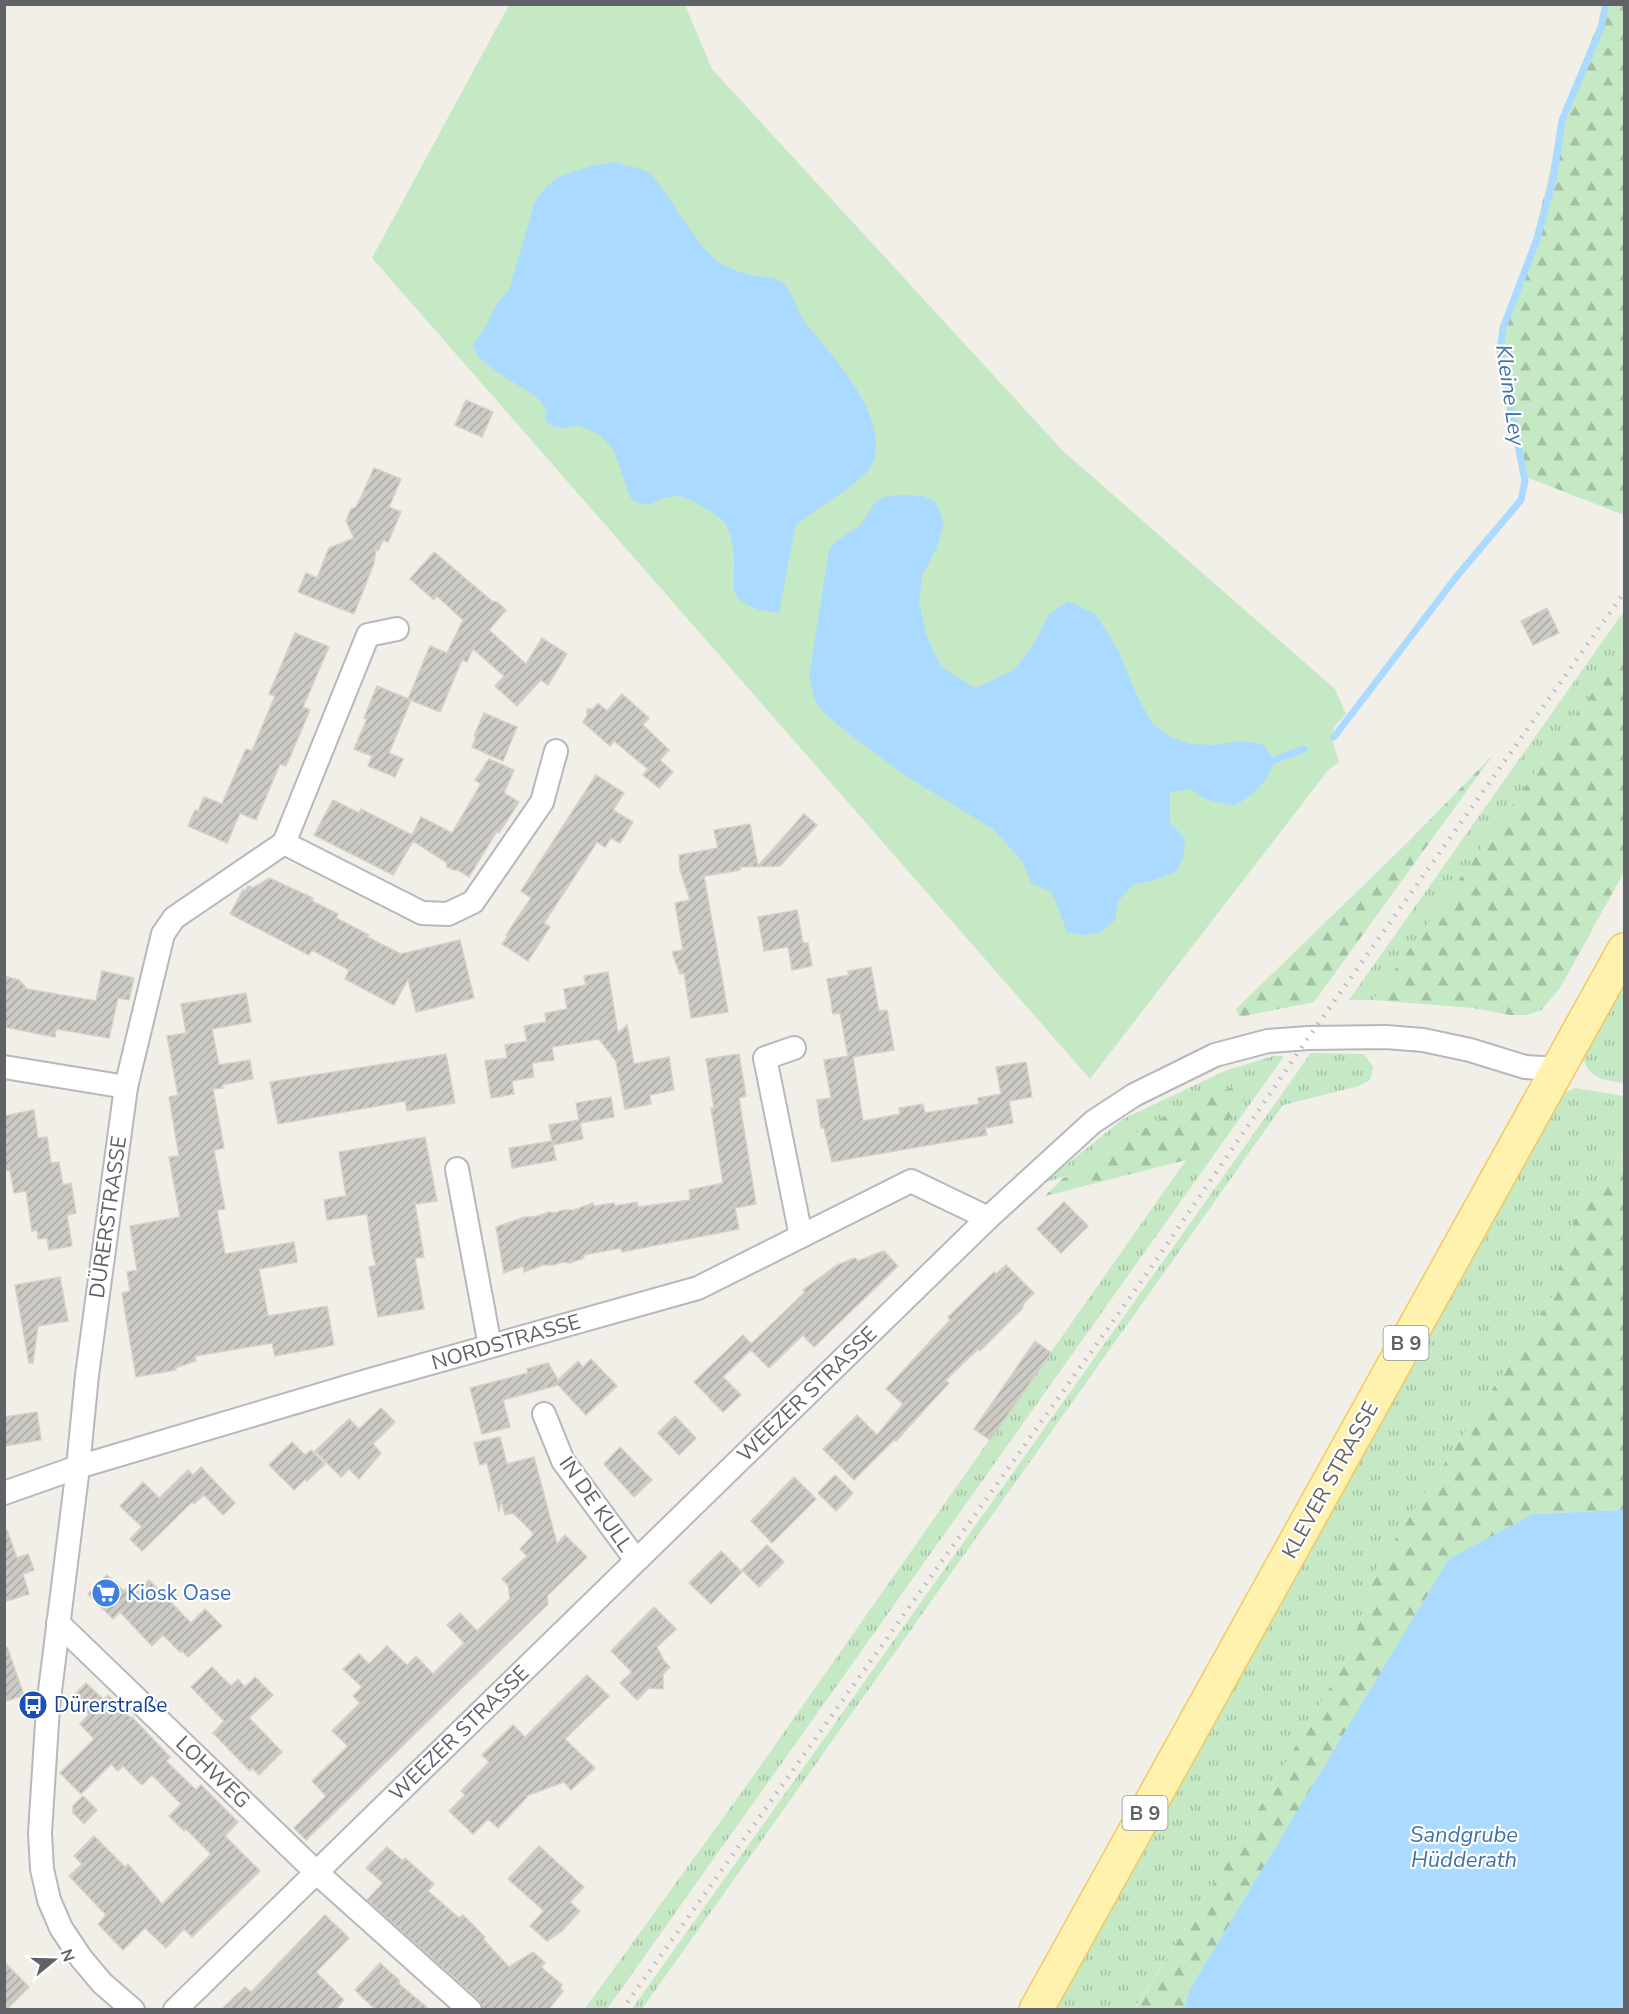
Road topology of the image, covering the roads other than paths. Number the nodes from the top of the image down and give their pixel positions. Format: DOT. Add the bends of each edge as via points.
graph roads {
  1 [pos="397,629"];
  2 [pos="556,750"];
  3 [pos="284,843"];
  4 [pos="1624,950"];
  5 [pos="794,1048"];
  6 [pos="4,1067"];
  7 [pos="1558,1069"];
  8 [pos="126,1087"];
  9 [pos="457,1169"];
  10 [pos="988,1218"];
  11 [pos="801,1236"];
  12 [pos="490,1346"];
  13 [pos="544,1414"];
  14 [pos="78,1467"];
  15 [pos="4,1493"];
  16 [pos="636,1560"];
  17 [pos="58,1623"];
  18 [pos="316,1872"];
  19 [pos="133,2010"];
  20 [pos="175,2010"];
  21 [pos="470,2010"];
  22 [pos="1036,2010"];
  1 -- 3 [label="street" via="368,635"];
  2 -- 3 [label="street" via="542,802 473,902 448,915 422,913"];
  3 -- 8 [label="street, DÜRERSTRASSE" via="174,918 163,934"];
  4 -- 7 [label="main road, KLEVER STRASSE / B 9"];
  5 -- 11 [label="street" via="765,1058"];
  6 -- 8 [label="street"];
  7 -- 10 [label="street, WEEZER STRASSE" via="1525,1067 1423,1040 1386,1037 1268,1041 1215,1056 1134,1095 1093,1122"];
  7 -- 22 [label="main road, KLEVER STRASSE / B 9"];
  8 -- 14 [label="street, DÜRERSTRASSE"];
  9 -- 12 [label="street"];
  10 -- 11 [label="street, NORDSTRASSE" via="911,1181"];
  10 -- 16 [label="street, WEEZER STRASSE"];
  11 -- 12 [label="street, NORDSTRASSE" via="698,1288"];
  12 -- 14 [label="street, NORDSTRASSE"];
  13 -- 16 [label="street, IN DE KULL" via="563,1461"];
  14 -- 15 [label="street, NORDSTRASSE"];
  14 -- 17 [label="street, DÜRERSTRASSE"];
  16 -- 18 [label="street, WEEZER STRASSE"];
  17 -- 18 [label="street, LOHWEG"];
  17 -- 19 [label="street, DÜRERSTRASSE" via="43,1778 42,1869 61,1928 102,1983"];
  18 -- 20 [label="street, WEEZER STRASSE"];
  18 -- 21 [label="street, LOHWEG"];
}
